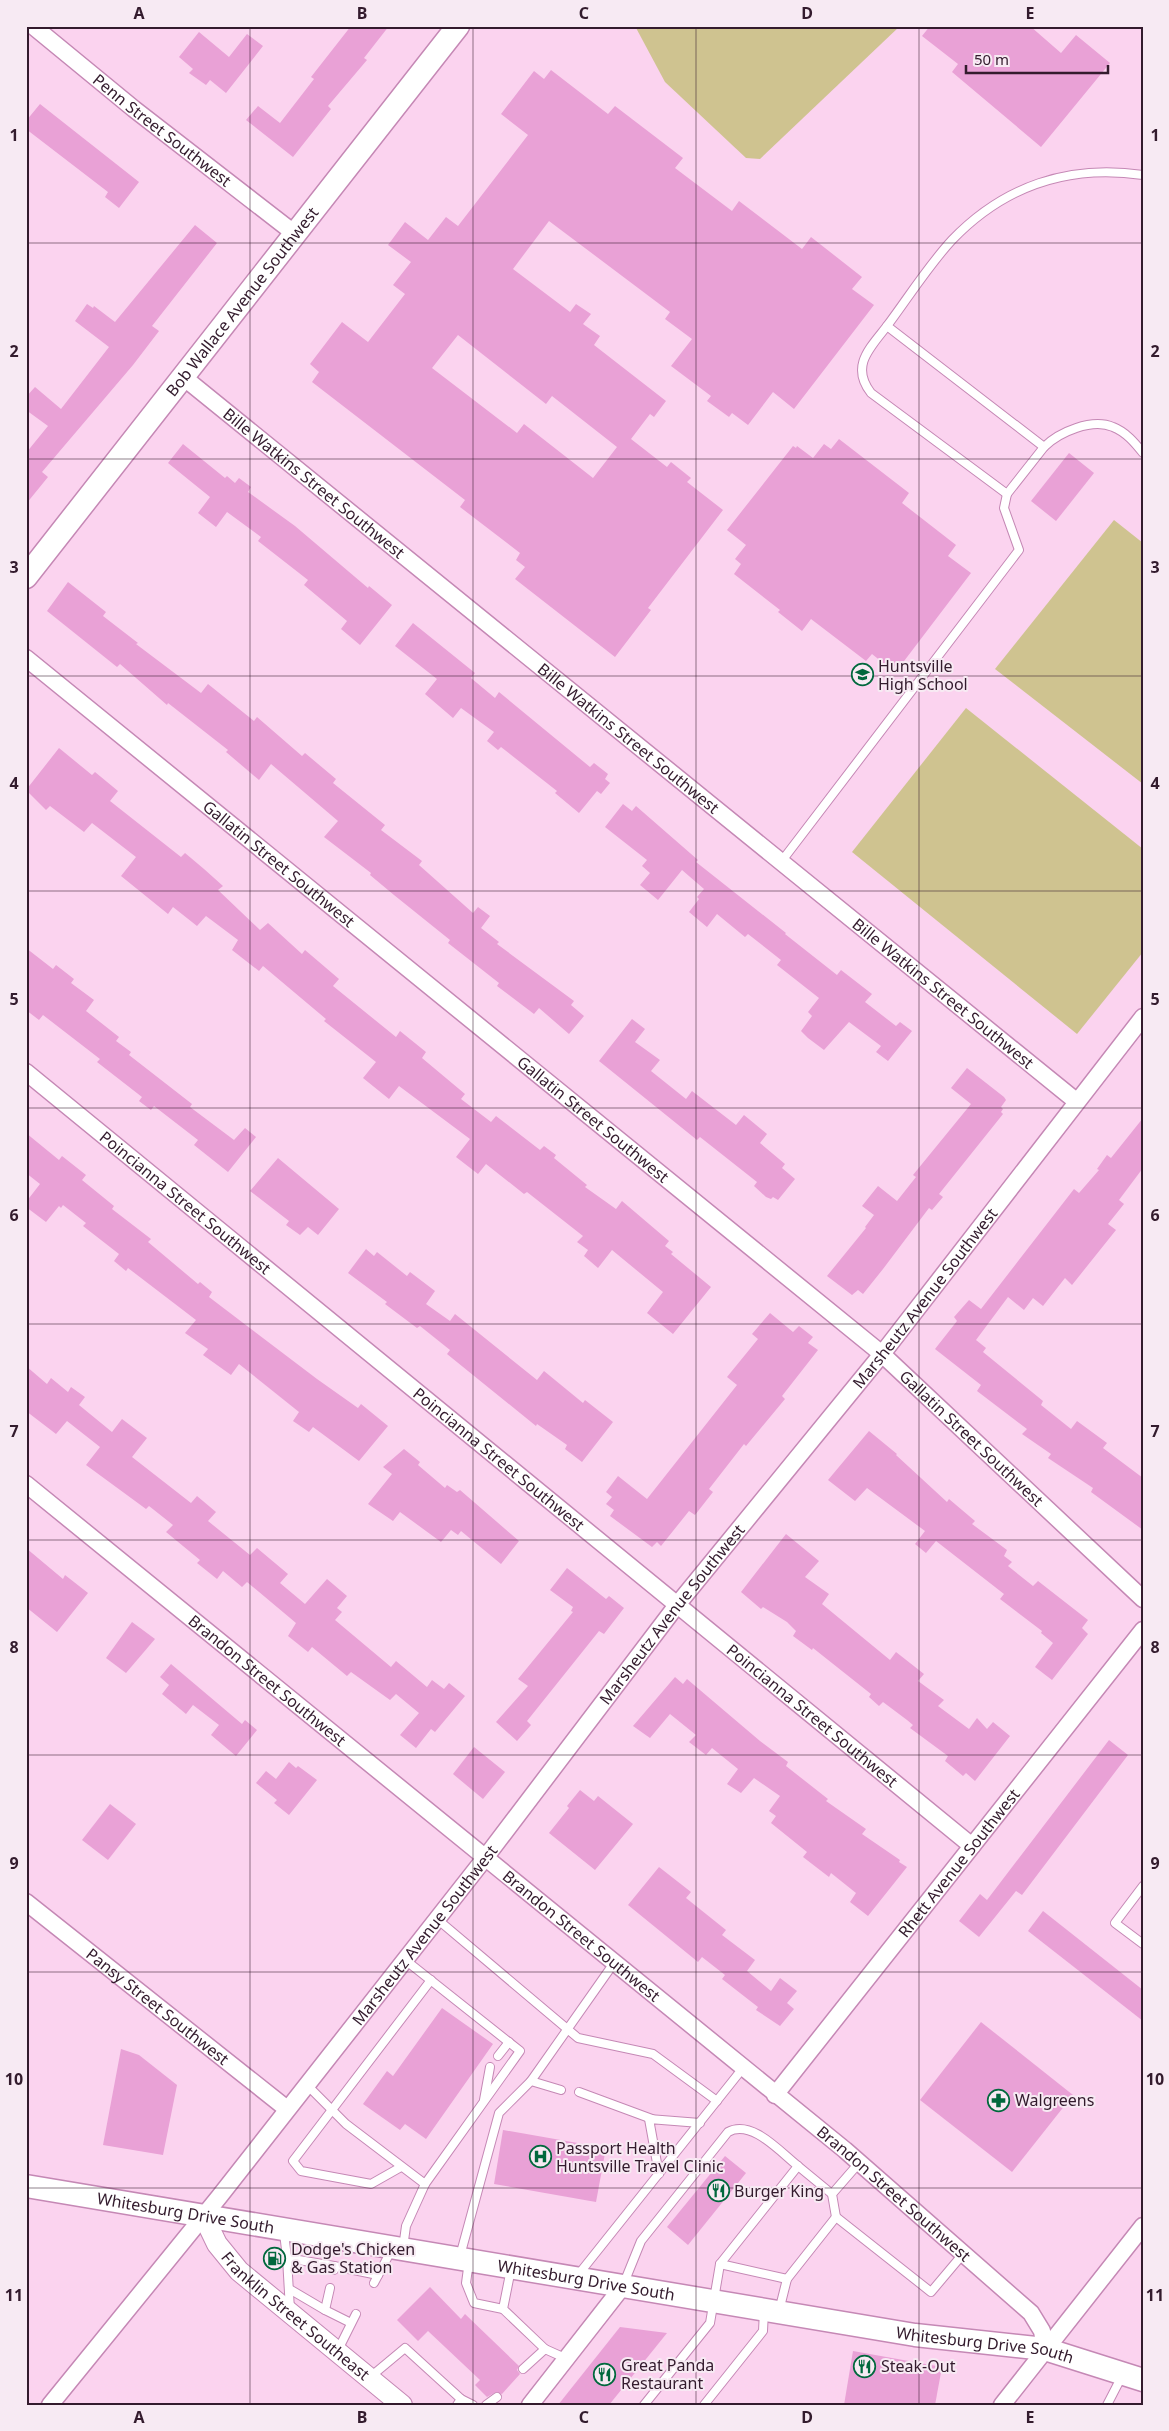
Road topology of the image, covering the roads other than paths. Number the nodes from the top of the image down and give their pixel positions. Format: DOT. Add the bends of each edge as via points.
graph roads {
  1 [pos="33,26"];
  2 [pos="458,26"];
  3 [pos="1143,175"];
  4 [pos="294,233"];
  5 [pos="887,326"];
  6 [pos="182,376"];
  7 [pos="1044,447"];
  8 [pos="1143,453"];
  9 [pos="1007,494"];
  10 [pos="26,577"];
  11 [pos="26,658"];
  12 [pos="781,862"];
  13 [pos="1143,1017"];
  14 [pos="26,1072"];
  15 [pos="1076,1101"];
  16 [pos="882,1354"];
  17 [pos="26,1484"];
  18 [pos="1143,1599"];
  19 [pos="678,1605"];
  20 [pos="1143,1630"];
  21 [pos="972,1846"];
  22 [pos="484,1858"];
  23 [pos="1143,1886"];
  24 [pos="26,1902"];
  25 [pos="437,1918"];
  26 [pos="1143,1944"];
  27 [pos="404,1959"];
  28 [pos="614,1963"];
  29 [pos="431,1980"];
  30 [pos="568,2029"];
  31 [pos="509,2042"];
  32 [pos="498,2056"];
  33 [pos="490,2067"];
  34 [pos="744,2068"];
  35 [pos="531,2080"];
  36 [pos="306,2085"];
  37 [pos="561,2090"];
  38 [pos="579,2092"];
  39 [pos="775,2095"];
  40 [pos="717,2101"];
  41 [pos="483,2104"];
  42 [pos="288,2109"];
  43 [pos="332,2109"];
  44 [pos="652,2119"];
  45 [pos="700,2123"];
  46 [pos="859,2162"];
  47 [pos="798,2166"];
  48 [pos="401,2167"];
  49 [pos="659,2174"];
  50 [pos="425,2184"];
  51 [pos="26,2186"];
  52 [pos="832,2194"];
  53 [pos="203,2214"];
  54 [pos="836,2217"];
  55 [pos="1143,2226"];
  56 [pos="283,2230"];
  57 [pos="398,2248"];
  58 [pos="963,2254"];
  59 [pos="288,2258"];
  60 [pos="464,2259"];
  61 [pos="720,2264"];
  62 [pos="512,2267"];
  63 [pos="378,2275"];
  64 [pos="576,2278"];
  65 [pos="787,2279"];
  66 [pos="374,2283"];
  67 [pos="622,2286"];
  68 [pos="330,2288"];
  69 [pos="291,2290"];
  70 [pos="714,2301"];
  71 [pos="503,2308"];
  72 [pos="326,2310"];
  73 [pos="772,2311"];
  74 [pos="290,2314"];
  75 [pos="356,2314"];
  76 [pos="351,2323"];
  77 [pos="545,2348"];
  78 [pos="1045,2349"];
  79 [pos="337,2352"];
  80 [pos="566,2358"];
  81 [pos="523,2369"];
  82 [pos="1133,2377"];
  83 [pos="369,2378"];
  84 [pos="497,2397"];
  85 [pos="459,2402"];
  86 [pos="50,2405"];
  87 [pos="402,2405"];
  88 [pos="473,2405"];
  89 [pos="486,2405"];
  90 [pos="530,2405"];
  91 [pos="644,2405"];
  92 [pos="704,2405"];
  93 [pos="1002,2405"];
  94 [pos="1106,2405"];
  1 -- 4 [label="street, Penn Street Southwest"];
  2 -- 4 [label="main road, Bob Wallace Avenue Southwest"];
  3 -- 5 [label="lane" via="1087,171 1053,177 1016,193 981,214 952,241"];
  4 -- 6 [label="main road, Bob Wallace Avenue Southwest"];
  5 -- 7 [label="lane"];
  5 -- 9 [label="lane" via="865,355 862,365 865,386"];
  6 -- 10 [label="main road, Bob Wallace Avenue Southwest"];
  6 -- 12 [label="street, Bille Watkins Street Southwest"];
  7 -- 8 [label="lane" via="1053,439 1082,426 1113,426 1133,440"];
  7 -- 9 [label="lane"];
  9 -- 12 [label="lane" via="1004,508 1019,550"];
  11 -- 16 [label="street, Gallatin Street Southwest"];
  12 -- 15 [label="street, Bille Watkins Street Southwest"];
  13 -- 15 [label="street, Marsheutz Avenue Southwest"];
  14 -- 19 [label="street, Poincianna Street Southwest"];
  15 -- 16 [label="street, Marsheutz Avenue Southwest"];
  16 -- 18 [label="street, Gallatin Street Southwest"];
  16 -- 19 [label="street, Marsheutz Avenue Southwest"];
  17 -- 22 [label="street, Brandon Street Southwest"];
  19 -- 21 [label="street, Poincianna Street Southwest"];
  19 -- 22 [label="street, Marsheutz Avenue Southwest"];
  20 -- 21 [label="street, Rhett Avenue Southwest"];
  21 -- 39 [label="street, Rhett Avenue Southwest"];
  22 -- 25 [label="street, Marsheutz Avenue Southwest"];
  22 -- 28 [label="street, Brandon Street Southwest"];
  23 -- 26 [label="lane" via="1115,1923"];
  24 -- 42 [label="street, Pansy Street Southwest"];
  25 -- 27 [label="street, Marsheutz Avenue Southwest"];
  25 -- 30 [label="lane"];
  27 -- 29 [label="lane"];
  27 -- 36 [label="street, Marsheutz Avenue Southwest"];
  28 -- 30 [label="lane"];
  28 -- 34 [label="street, Brandon Street Southwest"];
  29 -- 31 [label="lane"];
  29 -- 43 [label="lane"];
  30 -- 35 [label="lane"];
  30 -- 40 [label="lane" via="578,2038 653,2054"];
  31 -- 32 [label="lane"];
  31 -- 41 [label="lane" via="520,2051"];
  33 -- 41 [label="lane"];
  34 -- 39 [label="street, Brandon Street Southwest"];
  34 -- 40 [label="lane"];
  35 -- 37 [label="lane"];
  35 -- 60 [label="lane" via="499,2113"];
  36 -- 42 [label="street, Marsheutz Avenue Southwest"];
  36 -- 43 [label="lane"];
  38 -- 44 [label="lane"];
  39 -- 46 [label="street, Brandon Street Southwest"];
  40 -- 45 [label="lane"];
  41 -- 50 [label="lane"];
  42 -- 53 [label="street, Marsheutz Avenue Southwest"];
  43 -- 48 [label="lane"];
  43 -- 48 [label="lane" via="293,2161 301,2171 371,2184"];
  44 -- 45 [label="lane"];
  44 -- 49 [label="lane" via="649,2119"];
  45 -- 49 [label="lane"];
  46 -- 52 [label="lane"];
  46 -- 58 [label="street, Brandon Street Southwest"];
  47 -- 52 [label="lane"];
  47 -- 61 [label="lane"];
  47 -- 67 [label="lane" via="752,2130 736,2128 728,2132 641,2241"];
  48 -- 50 [label="lane"];
  49 -- 64 [label="lane"];
  50 -- 57 [label="lane"];
  51 -- 53 [label="main road, Whitesburg Drive South"];
  52 -- 54 [label="lane"];
  53 -- 56 [label="main road, Whitesburg Drive South"];
  53 -- 74 [label="street, Franklin Street Southeast" via="217,2244 238,2271"];
  53 -- 86 [label="street, Marsheutz Avenue Southwest"];
  54 -- 58 [label="lane" via="931,2292"];
  54 -- 65 [label="lane"];
  55 -- 78 [label="street"];
  56 -- 57 [label="main road, Whitesburg Drive South"];
  56 -- 59 [label="lane"];
  57 -- 60 [label="main road, Whitesburg Drive South"];
  57 -- 63 [label="lane"];
  58 -- 78 [label="street, Brandon Street Southwest" via="1031,2313 1042,2331"];
  59 -- 63 [label="lane"];
  59 -- 69 [label="lane"];
  60 -- 62 [label="main road, Whitesburg Drive South"];
  60 -- 71 [label="lane" via="466,2283 474,2304"];
  61 -- 65 [label="lane"];
  61 -- 70 [label="lane"];
  62 -- 64 [label="main road, Whitesburg Drive South"];
  62 -- 71 [label="lane"];
  63 -- 66 [label="lane"];
  64 -- 67 [label="main road, Whitesburg Drive South"];
  65 -- 73 [label="lane"];
  67 -- 70 [label="main road, Whitesburg Drive South"];
  67 -- 80 [label="street"];
  68 -- 72 [label="lane"];
  69 -- 72 [label="lane"];
  69 -- 74 [label="lane"];
  70 -- 73 [label="main road, Whitesburg Drive South"];
  70 -- 91 [label="lane" via="710,2323"];
  71 -- 77 [label="lane"];
  72 -- 76 [label="lane"];
  73 -- 78 [label="main road, Whitesburg Drive South" via="915,2335"];
  73 -- 92 [label="lane" via="763,2331"];
  74 -- 79 [label="street, Franklin Street Southeast"];
  75 -- 76 [label="lane"];
  76 -- 79 [label="lane"];
  77 -- 80 [label="lane"];
  77 -- 81 [label="lane"];
  78 -- 82 [label="main road, Whitesburg Drive South"];
  78 -- 93 [label="street"];
  79 -- 83 [label="street, Franklin Street Southeast"];
  80 -- 90 [label="street"];
  82 -- 94 [label="lane"];
  83 -- 85 [label="lane" via="405,2348"];
  83 -- 87 [label="street, Franklin Street Southeast"];
  84 -- 89 [label="lane"];
  85 -- 88 [label="lane"];
}
